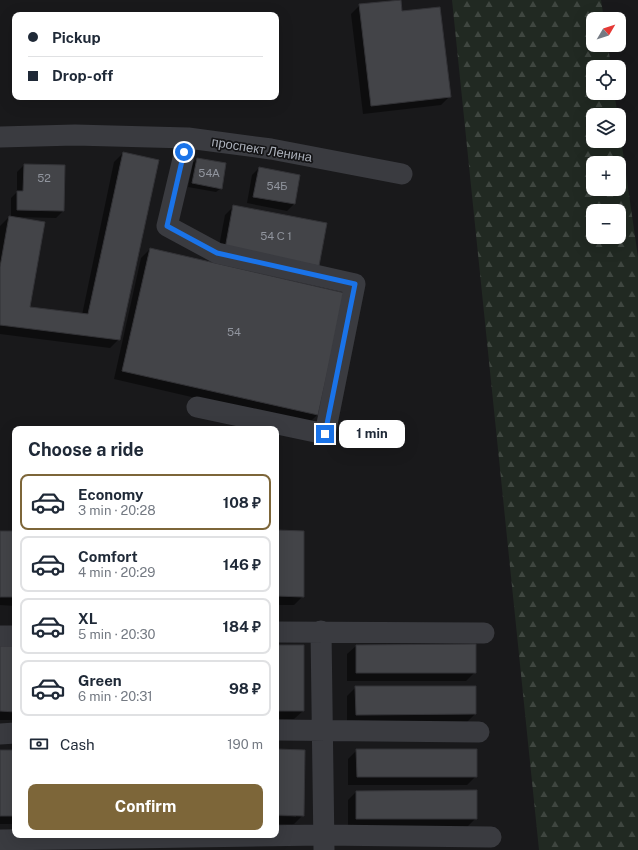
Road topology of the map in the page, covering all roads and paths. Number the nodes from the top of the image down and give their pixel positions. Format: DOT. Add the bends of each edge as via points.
graph roads {
  1 [pos="0,137"];
  2 [pos="188,138"];
  3 [pos="402,174"];
  4 [pos="197,407"];
  5 [pos="321,631"];
  6 [pos="279,632"];
  7 [pos="484,633"];
  8 [pos="0,636"];
  9 [pos="12,636"];
  10 [pos="279,730"];
  11 [pos="322,730"];
  12 [pos="479,732"];
  13 [pos="12,733"];
  14 [pos="0,734"];
  15 [pos="491,838"];
  16 [pos="0,840"];
  17 [pos="226,840"];
  18 [pos="42,841"];
  19 [pos="133,841"];
  20 [pos="323,842"];
  1 -- 2 [label="street, проспект Ленина" via="75,135"];
  2 -- 3 [label="street, проспект Ленина" via="271,149"];
  2 -- 4 [label="street" via="167,226 217,253 355,284 325,434"];
  5 -- 6 [label="street"];
  5 -- 7 [label="street"];
  5 -- 11 [label="street"];
  8 -- 9 [label="street"];
  10 -- 11 [label="street"];
  11 -- 12 [label="street"];
  11 -- 20 [label="street"];
  13 -- 14 [label="street"];
  15 -- 20 [label="street"];
  16 -- 18 [label="street"];
  17 -- 19 [label="street"];
  17 -- 20 [label="street"];
  18 -- 19 [label="street"];
}
